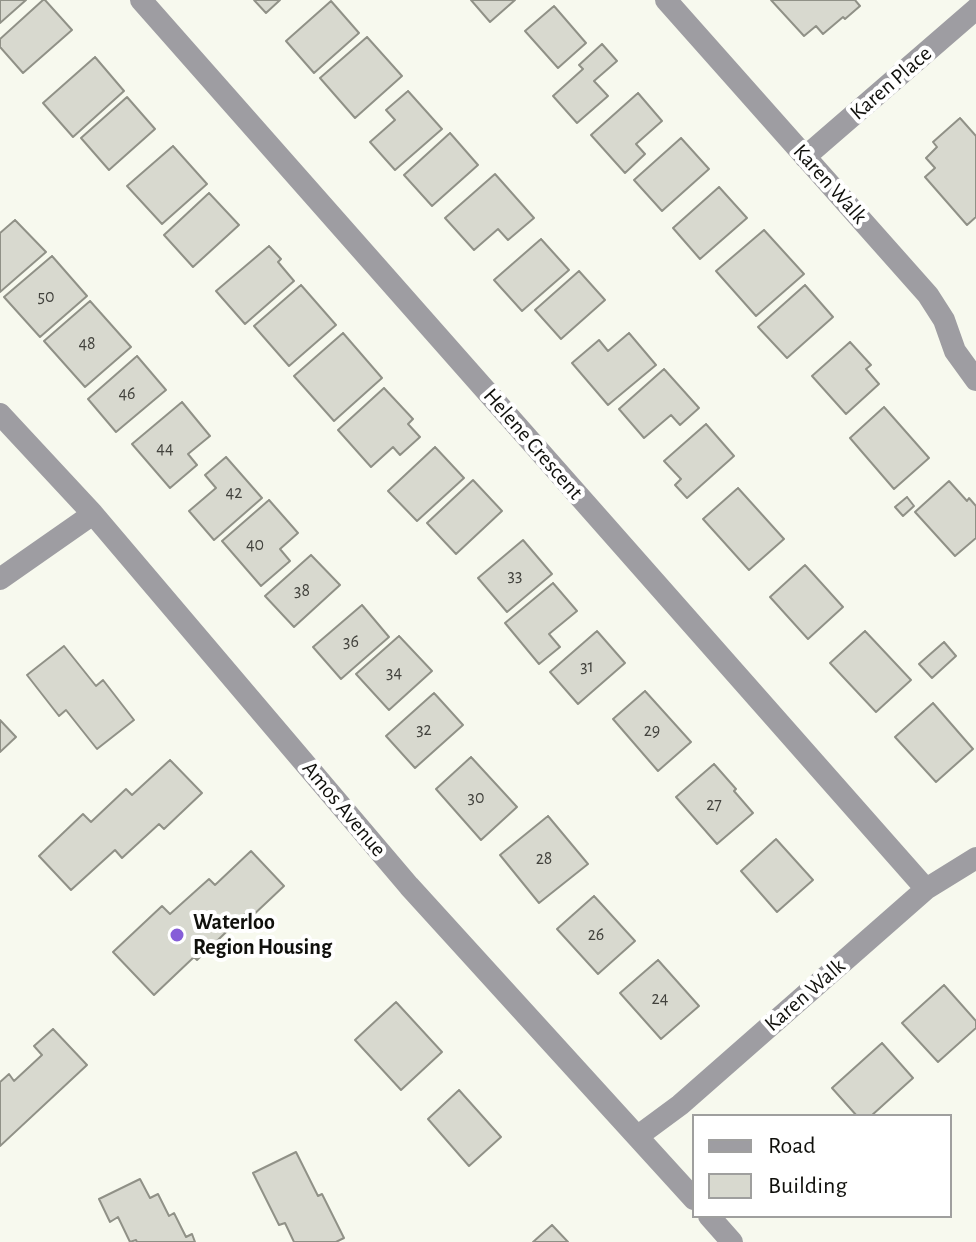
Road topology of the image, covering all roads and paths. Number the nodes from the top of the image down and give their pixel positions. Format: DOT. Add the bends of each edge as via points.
graph roads {
  1 [pos="141,0"];
  2 [pos="666,0"];
  3 [pos="976,9"];
  4 [pos="805,157"];
  5 [pos="976,380"];
  6 [pos="0,414"];
  7 [pos="93,514"];
  8 [pos="0,579"];
  9 [pos="976,858"];
  10 [pos="926,889"];
  11 [pos="638,1136"];
  12 [pos="692,1197"];
  13 [pos="711,1218"];
  14 [pos="732,1242"];
  1 -- 10 [label="street, Helene Crescent"];
  2 -- 4 [label="street, Karen Walk"];
  3 -- 4 [label="street, Karen Place"];
  4 -- 5 [label="street, Karen Walk" via="928,295 955,351"];
  6 -- 7 [label="street, Amos Avenue"];
  7 -- 8 [label="street"];
  7 -- 11 [label="street, Amos Avenue" via="409,886"];
  9 -- 10 [label="street, Karen Walk"];
  10 -- 11 [label="street, Karen Walk"];
  11 -- 12 [label="street, Amos Avenue"];
  13 -- 14 [label="street"];
}
